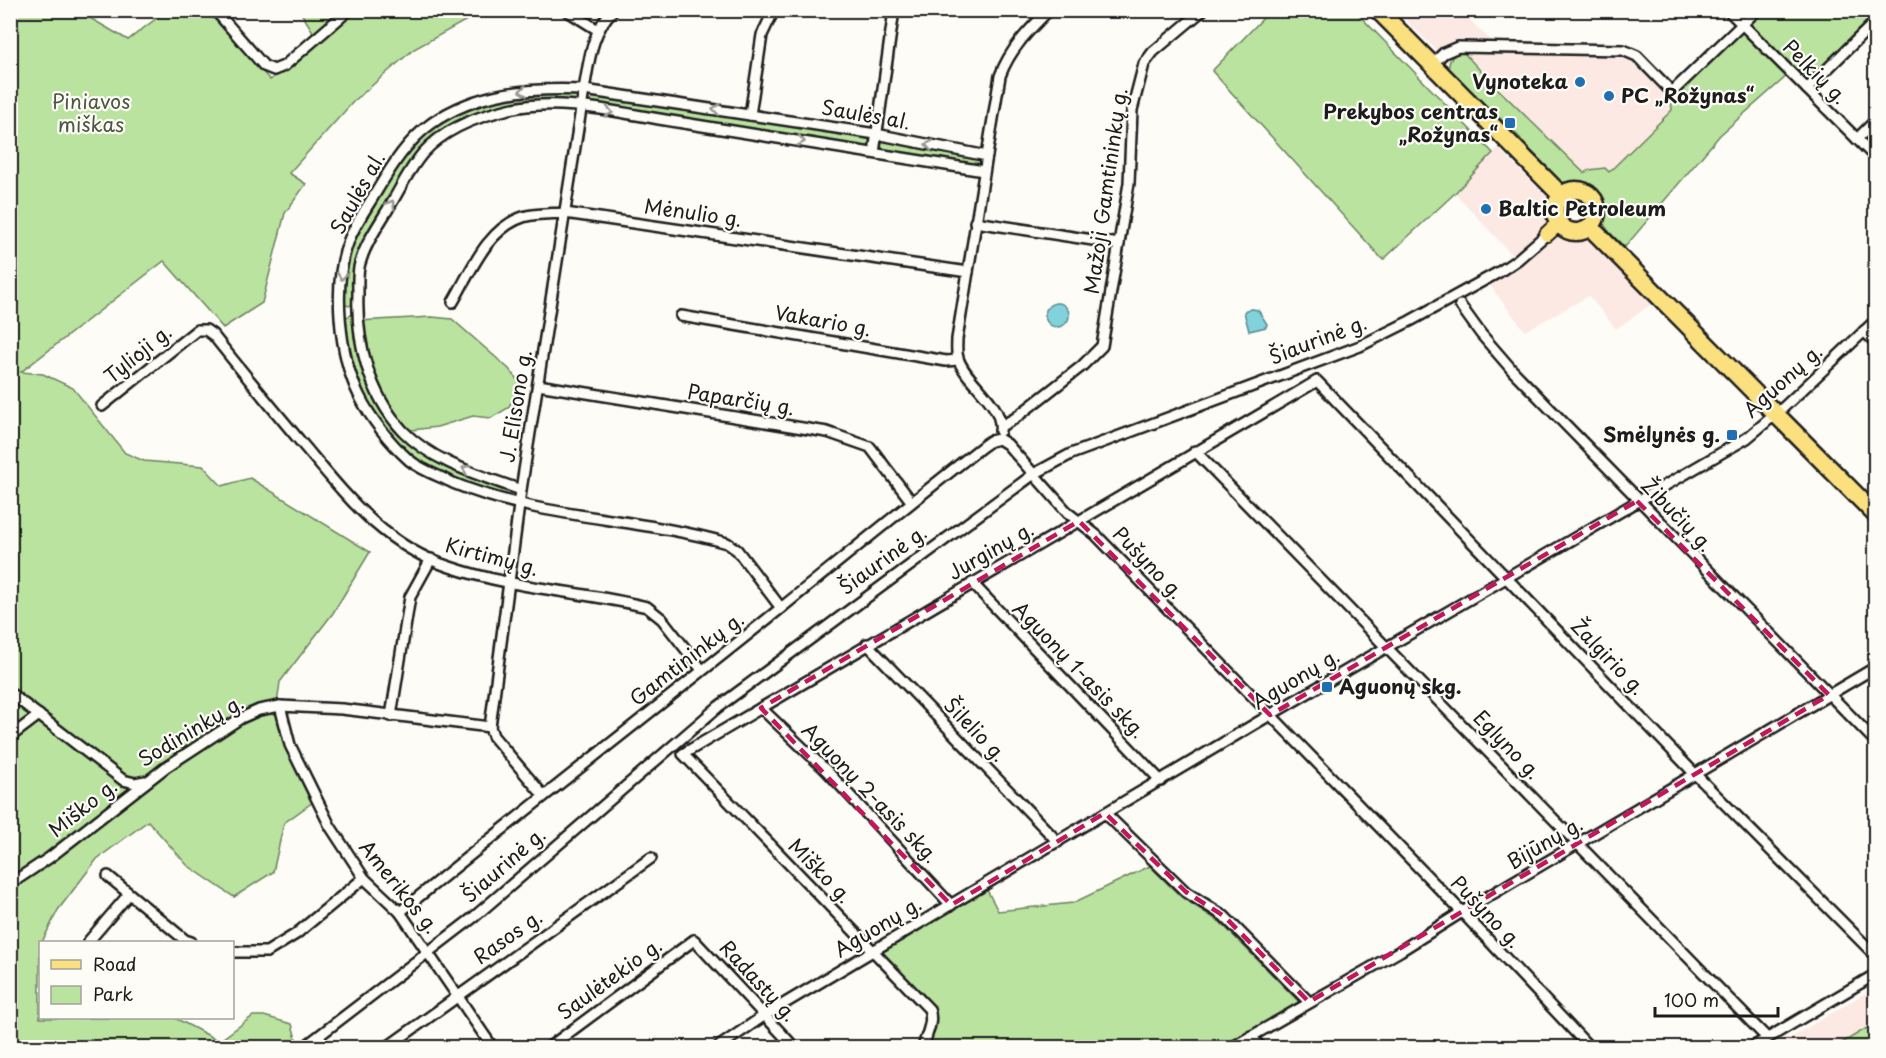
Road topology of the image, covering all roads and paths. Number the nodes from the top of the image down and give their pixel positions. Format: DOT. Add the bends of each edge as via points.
graph roads {
  1 [pos="215,10"];
  2 [pos="349,10"];
  3 [pos="566,10"];
  4 [pos="613,10"];
  5 [pos="774,10"];
  6 [pos="894,10"];
  7 [pos="1049,10"];
  8 [pos="1203,10"];
  9 [pos="1378,10"];
  10 [pos="1728,10"];
  11 [pos="1757,10"];
  12 [pos="1875,21"];
  13 [pos="1743,25"];
  14 [pos="598,30"];
  15 [pos="1431,65"];
  16 [pos="1807,89"];
  17 [pos="584,90"];
  18 [pos="582,108"];
  19 [pos="750,115"];
  20 [pos="1875,120"];
  21 [pos="876,134"];
  22 [pos="1857,139"];
  23 [pos="874,153"];
  24 [pos="987,156"];
  25 [pos="1875,158"];
  26 [pos="984,171"];
  27 [pos="1562,196"];
  28 [pos="565,213"];
  29 [pos="975,222"];
  30 [pos="1590,227"];
  31 [pos="1553,229"];
  32 [pos="1119,244"];
  33 [pos="968,272"];
  34 [pos="453,302"];
  35 [pos="1460,305"];
  36 [pos="339,311"];
  37 [pos="357,311"];
  38 [pos="681,316"];
  39 [pos="1875,320"];
  40 [pos="197,330"];
  41 [pos="1864,331"];
  42 [pos="1875,343"];
  43 [pos="958,360"];
  44 [pos="1317,381"];
  45 [pos="538,385"];
  46 [pos="102,406"];
  47 [pos="1776,415"];
  48 [pos="1001,426"];
  49 [pos="999,439"];
  50 [pos="1196,451"];
  51 [pos="1034,474"];
  52 [pos="521,490"];
  53 [pos="911,501"];
  54 [pos="1637,501"];
  55 [pos="519,504"];
  56 [pos="1875,515"];
  57 [pos="1079,521"];
  58 [pos="431,560"];
  59 [pos="1506,578"];
  60 [pos="509,583"];
  61 [pos="972,583"];
  62 [pos="781,608"];
  63 [pos="867,644"];
  64 [pos="1387,646"];
  65 [pos="1875,667"];
  66 [pos="702,670"];
  67 [pos="10,693"];
  68 [pos="1829,695"];
  69 [pos="280,706"];
  70 [pos="761,708"];
  71 [pos="39,715"];
  72 [pos="1270,715"];
  73 [pos="391,716"];
  74 [pos="490,727"];
  75 [pos="10,737"];
  76 [pos="1875,742"];
  77 [pos="683,754"];
  78 [pos="1694,773"];
  79 [pos="147,781"];
  80 [pos="1161,781"];
  81 [pos="543,795"];
  82 [pos="1105,813"];
  83 [pos="1058,842"];
  84 [pos="1578,845"];
  85 [pos="651,858"];
  86 [pos="108,876"];
  87 [pos="364,878"];
  88 [pos="10,884"];
  89 [pos="129,894"];
  90 [pos="951,905"];
  91 [pos="400,912"];
  92 [pos="1462,912"];
  93 [pos="694,940"];
  94 [pos="89,941"];
  95 [pos="188,941"];
  96 [pos="873,951"];
  97 [pos="234,952"];
  98 [pos="429,953"];
  99 [pos="1875,956"];
  100 [pos="1875,974"];
  101 [pos="457,996"];
  102 [pos="1309,1002"];
  103 [pos="765,1015"];
  104 [pos="1251,1036"];
  105 [pos="1767,1038"];
  106 [pos="303,1047"];
  107 [pos="386,1047"];
  108 [pos="493,1047"];
  109 [pos="548,1047"];
  110 [pos="717,1047"];
  111 [pos="795,1047"];
  112 [pos="923,1047"];
  113 [pos="1231,1047"];
  114 [pos="1261,1047"];
  115 [pos="1590,1047"];
  116 [pos="1751,1047"];
  1 -- 2 [label="street" via="264,66 274,70 284,66"];
  3 -- 14 [label="street"];
  4 -- 14 [label="street, J. Elisono g."];
  5 -- 19 [label="street" via="762,36"];
  6 -- 21 [label="street"];
  7 -- 24 [label="street" via="1004,65"];
  8 -- 32 [label="street, Mažoji Gamtininkų g." via="1144,64 1132,110 1129,183"];
  9 -- 15 [label="highway"];
  10 -- 13 [label="street, Pelkių g."];
  11 -- 13 [label="street"];
  12 -- 16 [label="street"];
  13 -- 15 [label="street" via="1672,92 1637,56 1623,50 1458,47"];
  13 -- 16 [label="street, Pelkių g."];
  14 -- 17 [label="street, J. Elisono g."];
  15 -- 27 [label="highway"];
  16 -- 22 [label="street, Pelkių g."];
  17 -- 18 [label="street, J. Elisono g."];
  19 -- 17 [label="street, Saulės al., one-way"];
  17 -- 36 [label="street, Saulės al., one-way" via="541,88 483,99 444,116 413,138 395,160 349,241 342,267"];
  18 -- 23 [label="street, Saulės al., one-way"];
  18 -- 28 [label="street, J. Elisono g."];
  37 -- 18 [label="street, Saulės al., one-way" via="359,266 366,248 424,152 462,125 508,109 552,104"];
  19 -- 21 [label="street, Saulės al."];
  20 -- 22 [label="street"];
  21 -- 23 [label="street"];
  24 -- 21 [label="street, Saulės al., one-way"];
  22 -- 25 [label="street, Pelkių g."];
  23 -- 26 [label="street, Saulės al."];
  24 -- 26 [label="street"];
  26 -- 29 [label="street"];
  27 -- 30 [label="highway" via="1581,191 1593,199 1597,213"];
  27 -- 31 [label="highway"];
  28 -- 33 [label="street, Mėnulio g."];
  28 -- 34 [label="street, Mėnulio g." via="522,217 501,230 486,244"];
  28 -- 45 [label="street, J. Elisono g."];
  29 -- 32 [label="street"];
  29 -- 33 [label="street"];
  30 -- 31 [label="highway" via="1574,232"];
  30 -- 47 [label="highway"];
  31 -- 51 [label="street, Šiaurinė g." via="1499,272 1383,336 1071,454"];
  32 -- 48 [label="street, Mažoji Gamtininkų g." via="1102,346 1082,366"];
  33 -- 43 [label="street" via="957,339"];
  35 -- 54 [label="street, Žibučių g." via="1513,371"];
  36 -- 37 [label="street"];
  36 -- 55 [label="street, Saulės al." via="345,353 359,395 380,427 410,460 475,492"];
  52 -- 37 [label="street, Saulės al., one-way" via="434,455 403,430 375,390 358,335"];
  38 -- 43 [label="street, Vakario g."];
  39 -- 41 [label="street, Aguonų g."];
  40 -- 46 [label="street, Tylioji g."];
  40 -- 58 [label="street, Kirtimų g." via="213,335 354,505 382,531"];
  41 -- 42 [label="street"];
  41 -- 47 [label="street, Aguonų g."];
  43 -- 48 [label="street" via="991,403"];
  44 -- 50 [label="street, Jurginų g."];
  44 -- 59 [label="street, Žalgirio g."];
  45 -- 52 [label="street, J. Elisono g."];
  45 -- 53 [label="street, Paparčių g." via="827,432 870,447"];
  47 -- 54 [label="street, Aguonų g." via="1747,438"];
  47 -- 56 [label="highway"];
  48 -- 49 [label="street"];
  49 -- 51 [label="street, Pušyno g."];
  49 -- 53 [label="street, Gamtininkų g." via="990,441"];
  50 -- 57 [label="street, Jurginų g."];
  50 -- 64 [label="street, Eglyno g."];
  51 -- 57 [label="street, Pušyno g."];
  51 -- 98 [label="street, Šiaurinė g." via="718,707"];
  52 -- 55 [label="street, J. Elisono g."];
  53 -- 62 [label="street, Gamtininkų g."];
  54 -- 59 [label="street, Aguonų g."];
  54 -- 68 [label="street, Žibučių g."];
  55 -- 60 [label="street, J. Elisono g."];
  55 -- 62 [label="street, Saulės al." via="727,543 737,550"];
  57 -- 61 [label="street, Jurginų g."];
  57 -- 72 [label="street, Pušyno g."];
  58 -- 60 [label="street, Kirtimų g."];
  58 -- 73 [label="street" via="410,597"];
  59 -- 64 [label="street, Aguonų g."];
  59 -- 78 [label="street, Žalgirio g."];
  60 -- 66 [label="street, Kirtimų g." via="647,607 662,619"];
  60 -- 74 [label="street, J. Elisono g."];
  61 -- 63 [label="street, Jurginų g."];
  61 -- 80 [label="street, Aguonų 1-asis skg."];
  62 -- 66 [label="street, Gamtininkų g."];
  63 -- 70 [label="street, Jurginų g."];
  63 -- 83 [label="street, Šilelio g."];
  64 -- 72 [label="street, Aguonų g."];
  64 -- 84 [label="street, Eglyno g."];
  65 -- 68 [label="street, Bijūnų g."];
  66 -- 81 [label="street, Gamtininkų g."];
  67 -- 71 [label="street, Sodininkų g."];
  68 -- 76 [label="street, Žibučių g."];
  68 -- 78 [label="street, Bijūnų g."];
  69 -- 73 [label="street, Sodininkų g."];
  69 -- 79 [label="street, Sodininkų g." via="241,718"];
  69 -- 87 [label="street, Amerikos g." via="290,745 330,826"];
  70 -- 77 [label="street, Jurginų g."];
  70 -- 90 [label="street, Aguonų 2-asis skg." via="827,771"];
  71 -- 75 [label="street"];
  71 -- 79 [label="street, Sodininkų g." via="123,780"];
  72 -- 80 [label="street, Aguonų g."];
  72 -- 92 [label="street, Pušyno g."];
  73 -- 74 [label="street, Sodininkų g."];
  74 -- 81 [label="street" via="493,736"];
  77 -- 96 [label="street, Miško g."];
  78 -- 84 [label="street, Bijūnų g."];
  78 -- 99 [label="street, Žalgirio g."];
  79 -- 88 [label="street, Miško g."];
  80 -- 82 [label="street, Aguonų g."];
  81 -- 91 [label="street, Gamtininkų g."];
  82 -- 83 [label="street, Aguonų g."];
  82 -- 102 [label="street" via="1186,892 1224,916"];
  83 -- 90 [label="street, Aguonų g."];
  84 -- 92 [label="street, Bijūnų g."];
  84 -- 105 [label="street, Eglyno g."];
  85 -- 101 [label="street, Rasos g."];
  86 -- 89 [label="street"];
  87 -- 91 [label="street, Amerikos g."];
  87 -- 97 [label="street" via="296,934 267,952"];
  89 -- 94 [label="street"];
  89 -- 95 [label="street"];
  90 -- 96 [label="street, Aguonų g."];
  91 -- 98 [label="street, Amerikos g."];
  92 -- 102 [label="street, Bijūnų g."];
  92 -- 115 [label="street, Pušyno g."];
  93 -- 103 [label="street, Radastų g."];
  93 -- 109 [label="street, Saulėtekio g."];
  96 -- 103 [label="street, Aguonų g."];
  96 -- 112 [label="street, Miško g." via="929,1009 930,1029"];
  98 -- 101 [label="street, Amerikos g."];
  98 -- 106 [label="street, Šiaurinė g."];
  100 -- 105 [label="street"];
  101 -- 107 [label="street, Rasos g."];
  101 -- 108 [label="street, Amerikos g."];
  102 -- 104 [label="street, Bijūnų g."];
  103 -- 110 [label="street, Aguonų g."];
  103 -- 111 [label="street, Radastų g."];
  104 -- 113 [label="street, Bijūnų g."];
  104 -- 114 [label="street"];
  105 -- 116 [label="street"];
}
